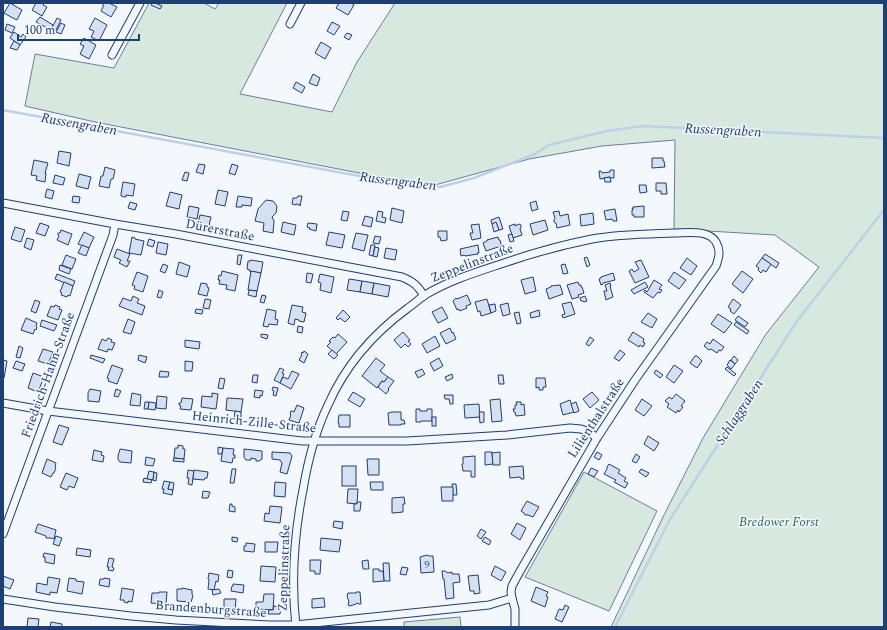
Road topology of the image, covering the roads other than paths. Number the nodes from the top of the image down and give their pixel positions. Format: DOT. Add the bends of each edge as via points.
graph roads {
  1 [pos="140,3"];
  2 [pos="301,3"];
  3 [pos="290,24"];
  4 [pos="112,55"];
  5 [pos="3,203"];
  6 [pos="115,224"];
  7 [pos="709,235"];
  8 [pos="424,296"];
  9 [pos="3,403"];
  10 [pos="48,411"];
  11 [pos="597,438"];
  12 [pos="314,441"];
  13 [pos="3,534"];
  14 [pos="512,598"];
  15 [pos="3,599"];
  16 [pos="295,626"];
  17 [pos="515,627"];
  1 -- 4 [label="street"];
  2 -- 3 [label="street"];
  5 -- 6 [label="street, Dürerstraße"];
  6 -- 8 [label="street, Dürerstraße" via="402,277 415,284"];
  6 -- 10 [label="street, Friedrich-Hahn-Straße"];
  7 -- 8 [label="street, Zeppelinstraße" via="648,234 594,239 534,253 480,271 450,282"];
  7 -- 11 [label="street, Lilienthalstraße" via="715,240 720,251 716,266"];
  8 -- 12 [label="street, Zeppelinstraße" via="398,315 350,365 328,404"];
  9 -- 10 [label="street, Heinrich-Zille-Straße"];
  10 -- 12 [label="street, Heinrich-Zille-Straße"];
  10 -- 13 [label="street, Friedrich-Hahn-Straße"];
  11 -- 12 [label="street, Heinrich-Zille-Straße" via="581,429 570,428 407,441"];
  11 -- 14 [label="street, Lilienthalstraße" via="512,586"];
  12 -- 16 [label="street, Zeppelinstraße" via="296,528"];
  14 -- 16 [label="street, Brandenburgstraße" via="489,605"];
  14 -- 17 [label="street, Lilienthalstraße"];
  15 -- 16 [label="street, Brandenburgstraße" via="176,620"];
}
